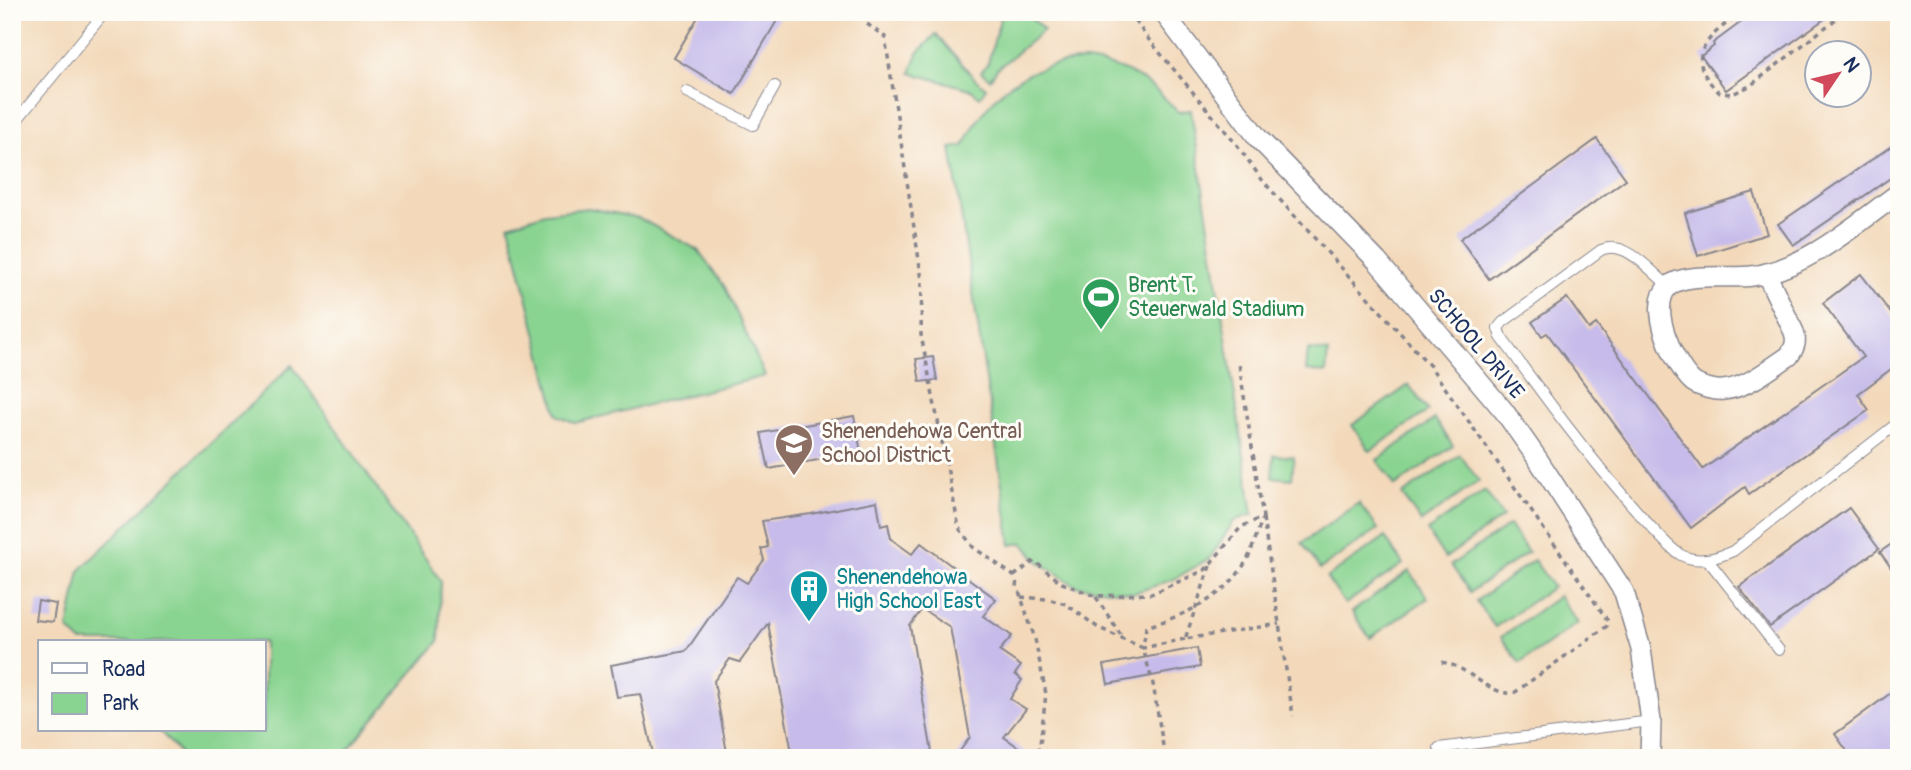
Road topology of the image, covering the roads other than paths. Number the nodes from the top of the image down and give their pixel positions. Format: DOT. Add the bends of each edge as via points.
graph roads {
  1 [pos="105,12"];
  2 [pos="1163,12"];
  3 [pos="775,86"];
  4 [pos="687,92"];
  5 [pos="12,126"];
  6 [pos="1899,193"];
  7 [pos="1766,273"];
  8 [pos="1669,286"];
  9 [pos="1899,422"];
  10 [pos="1707,559"];
  11 [pos="1779,650"];
  12 [pos="1651,721"];
  13 [pos="1439,748"];
  14 [pos="1650,758"];
  1 -- 5 [label="lane"];
  2 -- 12 [label="street, SCHOOL DRIVE" via="1258,138 1377,261 1504,411 1537,458 1624,592 1641,649"];
  3 -- 4 [label="lane" via="753,125"];
  6 -- 7 [label="street" via="1827,246"];
  7 -- 8 [label="street" via="1683,280"];
  7 -- 8 [label="street" via="1794,332 1794,349 1751,381 1722,391 1696,384 1674,358 1661,309"];
  8 -- 10 [label="lane" via="1626,251 1609,246 1498,328 1548,402 1649,525 1681,555"];
  9 -- 10 [label="lane" via="1733,551"];
  10 -- 11 [label="lane"];
  12 -- 13 [label="lane"];
  12 -- 14 [label="street, SCHOOL DRIVE"];
}
